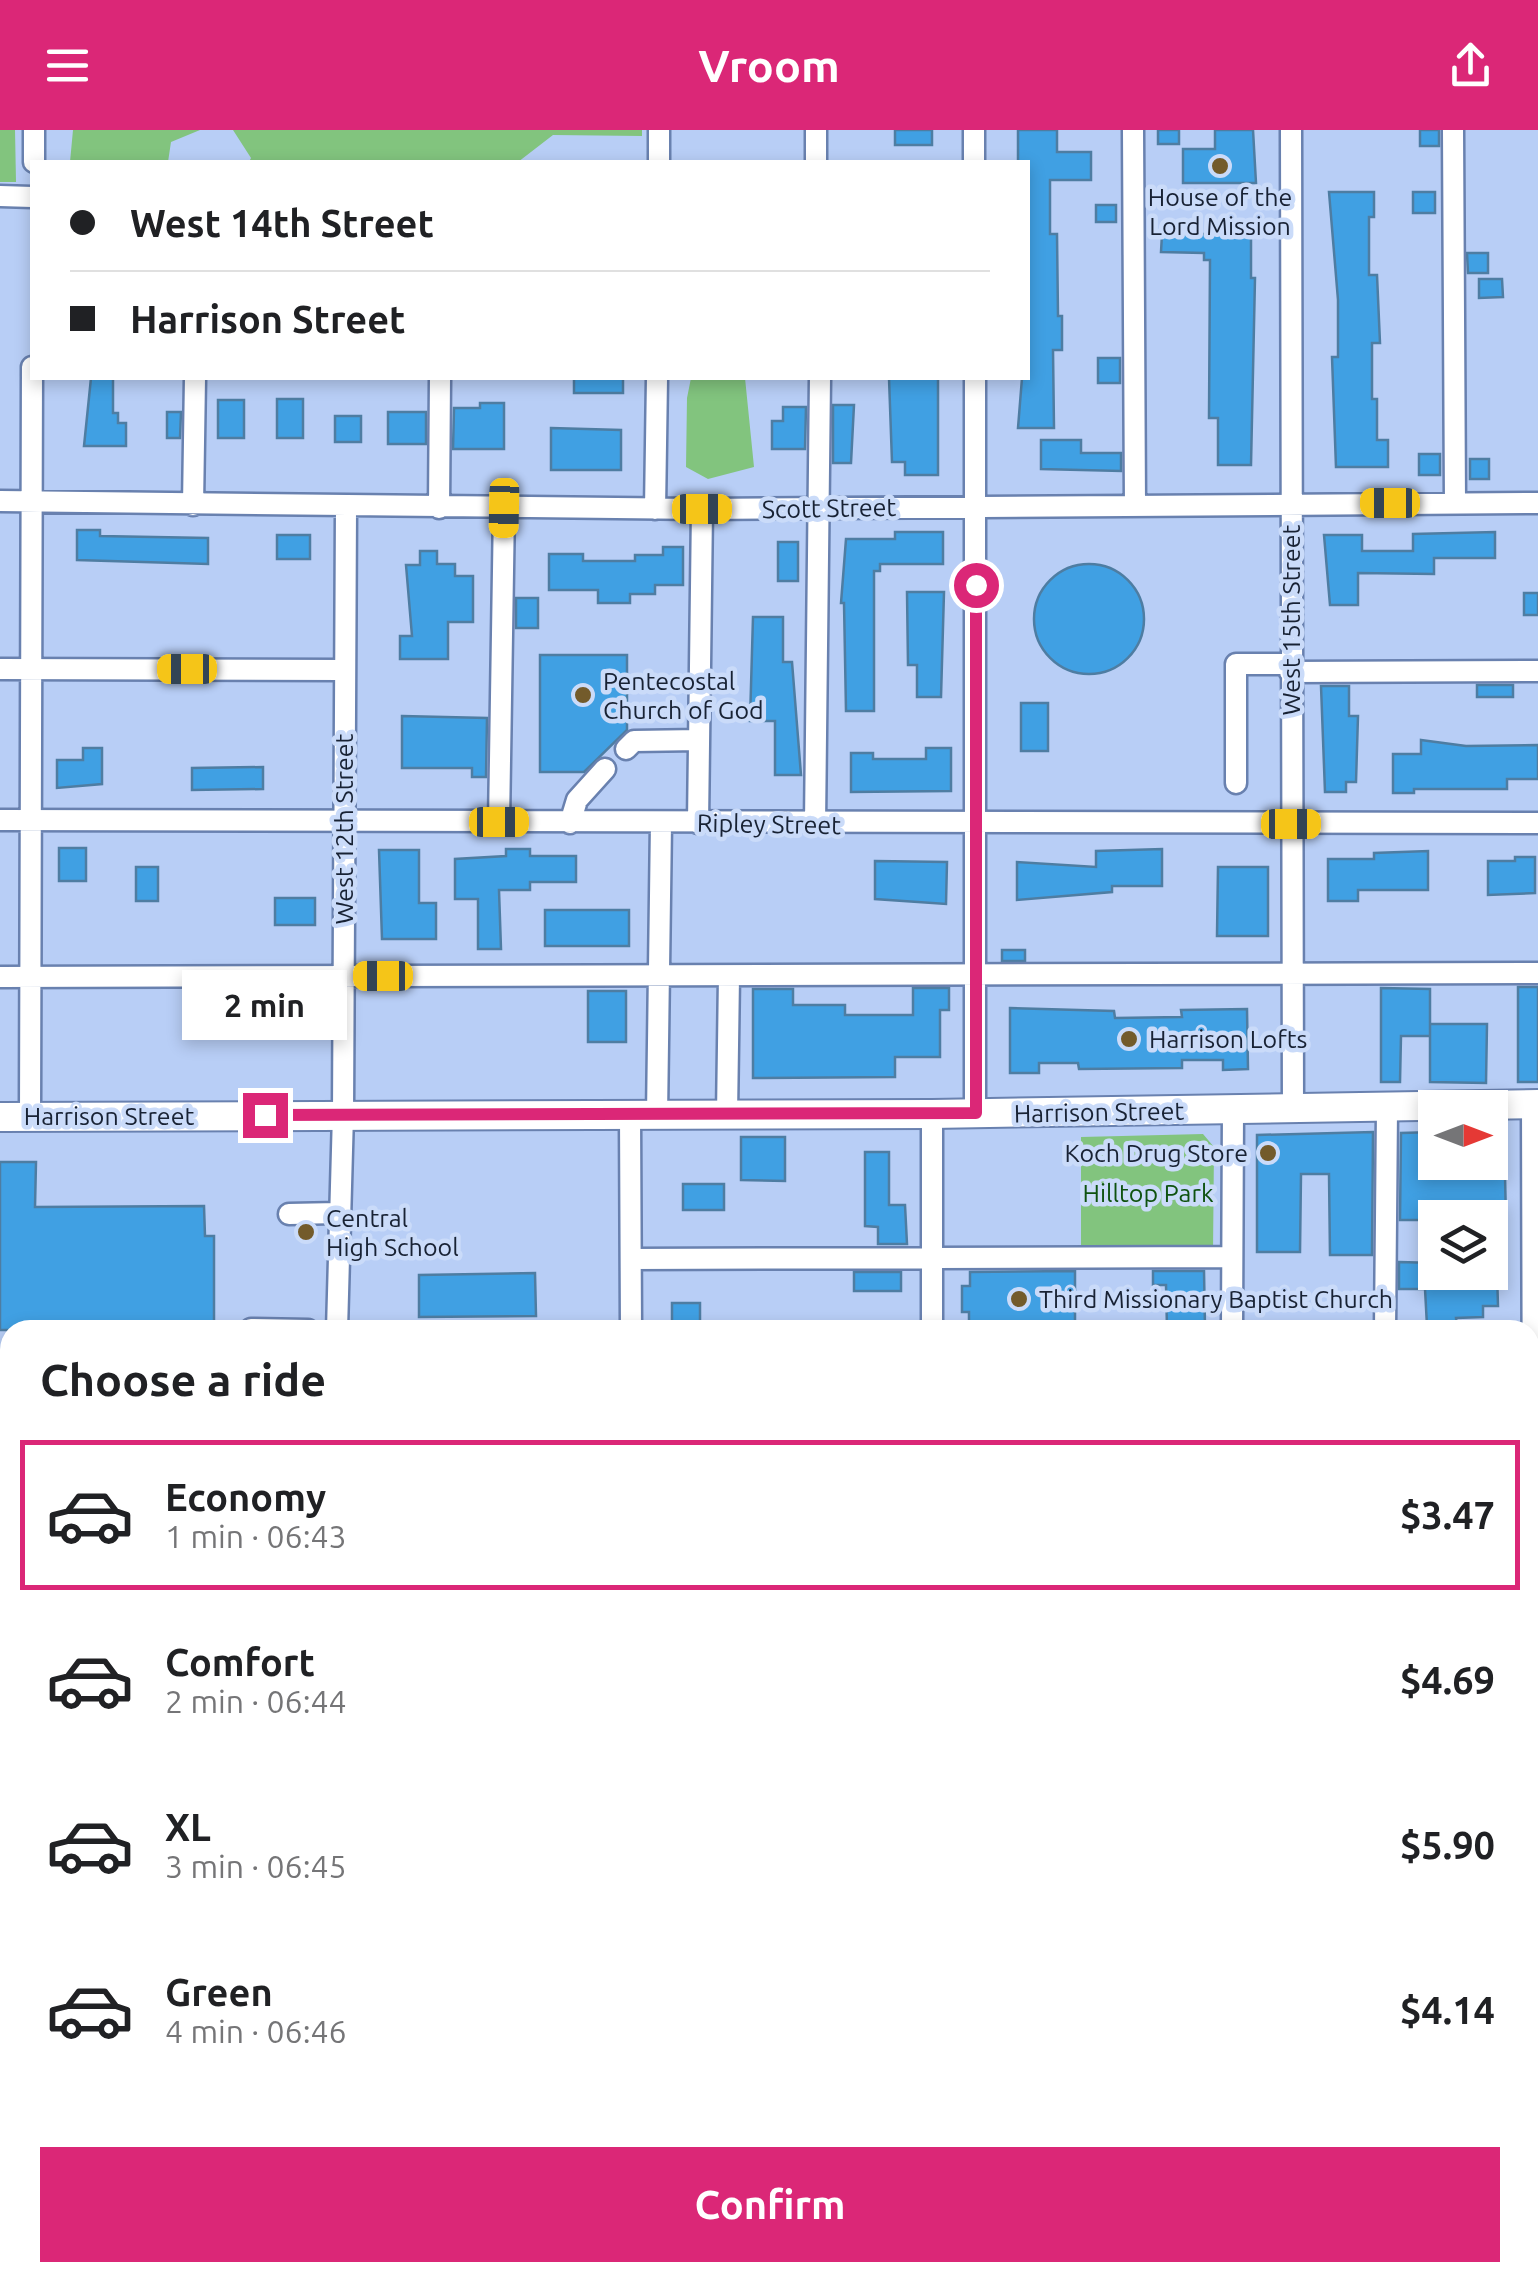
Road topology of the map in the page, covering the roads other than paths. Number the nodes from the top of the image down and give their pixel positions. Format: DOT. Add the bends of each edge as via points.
graph roads {
  1 [pos="34,130"];
  2 [pos="659,130"];
  3 [pos="816,130"];
  4 [pos="974,130"];
  5 [pos="1133,130"];
  6 [pos="1291,130"];
  7 [pos="1452,130"];
  8 [pos="34,160"];
  9 [pos="659,160"];
  10 [pos="816,160"];
  11 [pos="974,160"];
  12 [pos="0,196"];
  13 [pos="30,196"];
  14 [pos="32,380"];
  15 [pos="194,380"];
  16 [pos="440,380"];
  17 [pos="657,380"];
  18 [pos="820,380"];
  19 [pos="975,380"];
  20 [pos="0,500"];
  21 [pos="32,501"];
  22 [pos="1455,503"];
  23 [pos="1538,503"];
  24 [pos="1135,504"];
  25 [pos="1292,504"];
  26 [pos="193,505"];
  27 [pos="976,505"];
  28 [pos="346,508"];
  29 [pos="438,508"];
  30 [pos="504,508"];
  31 [pos="655,509"];
  32 [pos="702,509"];
  33 [pos="816,509"];
  34 [pos="0,668"];
  35 [pos="30,668"];
  36 [pos="1290,668"];
  37 [pos="344,670"];
  38 [pos="1538,670"];
  39 [pos="699,740"];
  40 [pos="626,748"];
  41 [pos="605,769"];
  42 [pos="1236,783"];
  43 [pos="0,820"];
  44 [pos="29,820"];
  45 [pos="344,822"];
  46 [pos="499,822"];
  47 [pos="698,822"];
  48 [pos="570,823"];
  49 [pos="661,823"];
  50 [pos="1538,823"];
  51 [pos="815,824"];
  52 [pos="1291,824"];
  53 [pos="976,825"];
  54 [pos="1294,973"];
  55 [pos="1538,973"];
  56 [pos="344,976"];
  57 [pos="660,976"];
  58 [pos="729,976"];
  59 [pos="977,976"];
  60 [pos="0,977"];
  61 [pos="29,977"];
  62 [pos="1535,1104"];
  63 [pos="1387,1109"];
  64 [pos="1233,1110"];
  65 [pos="1293,1110"];
  66 [pos="976,1113"];
  67 [pos="344,1114"];
  68 [pos="932,1114"];
  69 [pos="644,1115"];
  70 [pos="728,1115"];
  71 [pos="0,1117"];
  72 [pos="30,1117"];
  73 [pos="338,1213"];
  74 [pos="289,1214"];
  75 [pos="1232,1257"];
  76 [pos="932,1258"];
  77 [pos="631,1259"];
  78 [pos="337,1320"];
  79 [pos="631,1320"];
  80 [pos="932,1320"];
  81 [pos="1232,1320"];
  82 [pos="1385,1320"];
  83 [pos="1534,1320"];
  1 -- 8 [label="street"];
  2 -- 9 [label="street"];
  3 -- 10 [label="street"];
  4 -- 11 [label="street"];
  5 -- 24 [label="street"];
  6 -- 25 [label="street, West 15th Street"];
  7 -- 22 [label="street"];
  12 -- 13 [label="street"];
  14 -- 21 [label="street"];
  15 -- 26 [label="street"];
  16 -- 29 [label="street"];
  17 -- 31 [label="street"];
  18 -- 33 [label="street"];
  19 -- 27 [label="street"];
  20 -- 21 [label="street, Scott Street"];
  21 -- 26 [label="street, Scott Street"];
  21 -- 35 [label="street"];
  22 -- 23 [label="street, Scott Street"];
  22 -- 25 [label="street, Scott Street"];
  24 -- 25 [label="street, Scott Street"];
  24 -- 27 [label="street, Scott Street"];
  25 -- 36 [label="street, West 15th Street"];
  26 -- 28 [label="street, Scott Street"];
  27 -- 33 [label="street, Scott Street"];
  27 -- 53 [label="street"];
  28 -- 29 [label="street, Scott Street"];
  28 -- 37 [label="street, West 12th Street"];
  29 -- 30 [label="street, Scott Street"];
  30 -- 31 [label="street, Scott Street"];
  30 -- 46 [label="street"];
  31 -- 32 [label="street, Scott Street"];
  32 -- 33 [label="street, Scott Street"];
  32 -- 39 [label="street"];
  33 -- 51 [label="street"];
  34 -- 35 [label="street"];
  35 -- 37 [label="street"];
  35 -- 44 [label="street"];
  36 -- 38 [label="street"];
  36 -- 42 [label="street" via="1236,664"];
  36 -- 52 [label="street, West 15th Street"];
  37 -- 45 [label="street, West 12th Street"];
  39 -- 40 [label="street" via="634,740"];
  39 -- 47 [label="street"];
  41 -- 48 [label="street" via="576,800"];
  43 -- 44 [label="street, Ripley Street"];
  44 -- 45 [label="street, Ripley Street"];
  44 -- 61 [label="street"];
  45 -- 46 [label="street, Ripley Street"];
  45 -- 56 [label="street, West 12th Street"];
  46 -- 48 [label="street, Ripley Street"];
  47 -- 49 [label="street, Ripley Street"];
  47 -- 51 [label="street, Ripley Street"];
  48 -- 49 [label="street, Ripley Street"];
  49 -- 57 [label="street"];
  50 -- 52 [label="street, Ripley Street"];
  51 -- 53 [label="street, Ripley Street"];
  52 -- 53 [label="street, Ripley Street"];
  52 -- 54 [label="street, West 15th Street"];
  53 -- 59 [label="street"];
  54 -- 55 [label="street"];
  54 -- 59 [label="street"];
  54 -- 65 [label="street, West 15th Street"];
  56 -- 57 [label="street"];
  56 -- 61 [label="street"];
  56 -- 67 [label="street, West 12th Street"];
  57 -- 58 [label="street"];
  57 -- 69 [label="street"];
  58 -- 59 [label="street"];
  58 -- 70 [label="street"];
  59 -- 66 [label="street"];
  60 -- 61 [label="street"];
  61 -- 72 [label="street"];
  62 -- 63 [label="highway, Harrison Street"];
  62 -- 83 [label="street"];
  63 -- 65 [label="highway, Harrison Street"];
  63 -- 82 [label="street"];
  64 -- 65 [label="highway, Harrison Street"];
  64 -- 66 [label="highway, Harrison Street"];
  64 -- 75 [label="street"];
  66 -- 68 [label="highway, Harrison Street"];
  67 -- 69 [label="highway, Harrison Street"];
  67 -- 72 [label="highway, Harrison Street"];
  67 -- 73 [label="street, West 12th Street"];
  68 -- 70 [label="highway, Harrison Street"];
  68 -- 76 [label="street"];
  69 -- 70 [label="highway, Harrison Street"];
  69 -- 77 [label="street"];
  71 -- 72 [label="highway, Harrison Street"];
  73 -- 74 [label="street"];
  73 -- 78 [label="street, West 12th Street"];
  75 -- 76 [label="street"];
  75 -- 81 [label="street"];
  76 -- 77 [label="street"];
  76 -- 80 [label="street"];
  77 -- 79 [label="street"];
}
